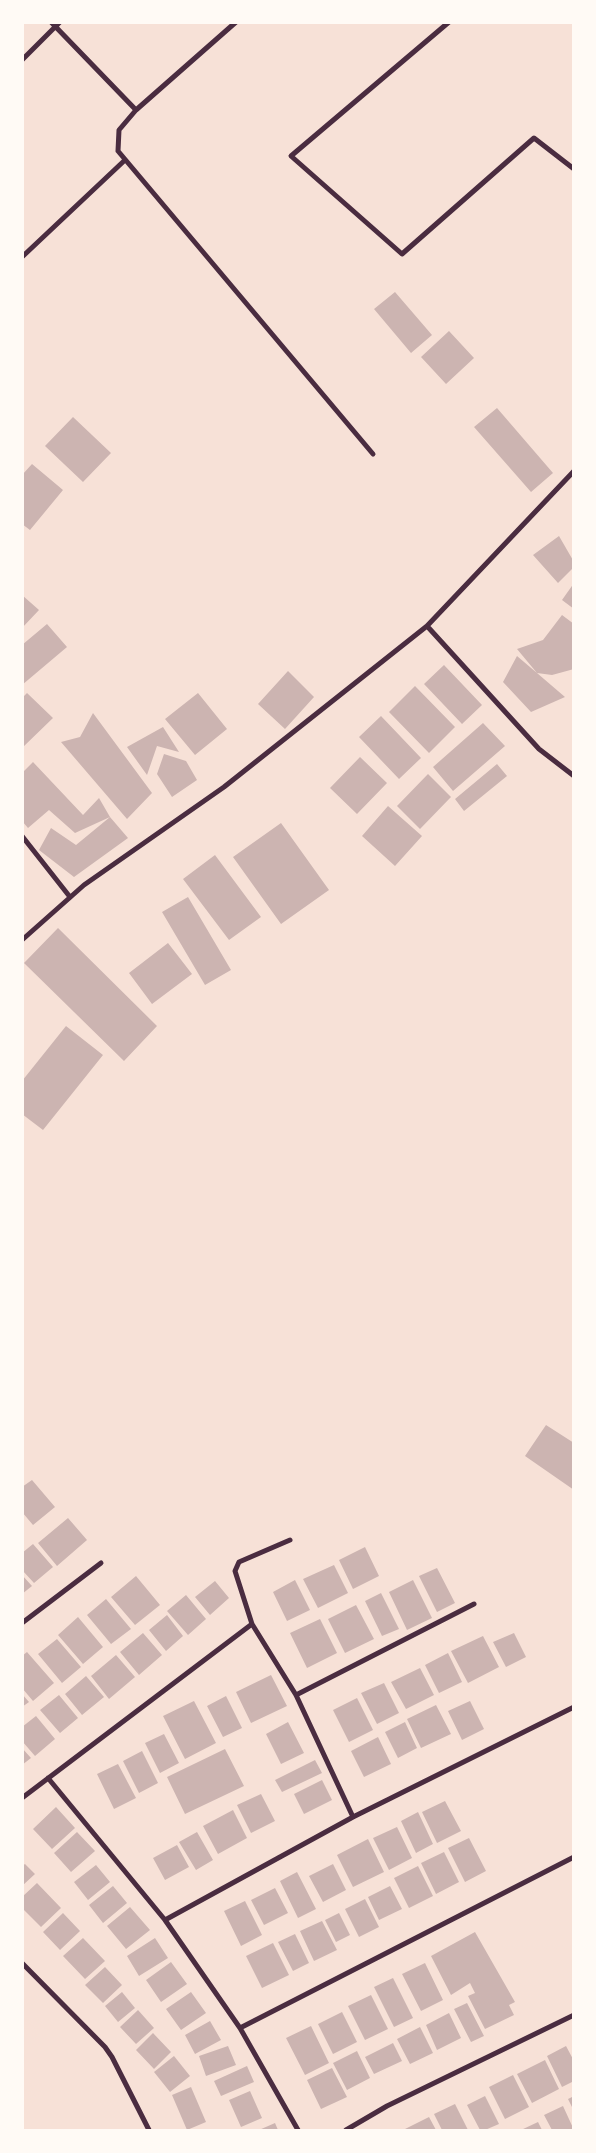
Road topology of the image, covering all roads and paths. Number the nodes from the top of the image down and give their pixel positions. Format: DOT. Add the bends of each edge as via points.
graph roads {
  1 [pos="236,22"];
  2 [pos="449,22"];
  3 [pos="56,24"];
  4 [pos="22,60"];
  5 [pos="136,110"];
  6 [pos="124,160"];
  7 [pos="574,169"];
  8 [pos="22,257"];
  9 [pos="372,454"];
  10 [pos="574,471"];
  11 [pos="427,626"];
  12 [pos="574,776"];
  13 [pos="22,836"];
  14 [pos="70,897"];
  15 [pos="22,940"];
  16 [pos="290,1540"];
  17 [pos="101,1563"];
  18 [pos="474,1604"];
  19 [pos="22,1623"];
  20 [pos="252,1624"];
  21 [pos="296,1695"];
  22 [pos="574,1707"];
  23 [pos="48,1778"];
  24 [pos="22,1798"];
  25 [pos="353,1817"];
  26 [pos="574,1857"];
  27 [pos="165,1920"];
  28 [pos="22,1963"];
  29 [pos="574,2015"];
  30 [pos="240,2028"];
  31 [pos="148,2130"];
  32 [pos="298,2130"];
  33 [pos="346,2130"];
  1 -- 5 [label="street"];
  2 -- 7 [label="street" via="291,156 402,254 534,138"];
  3 -- 4 [label="street"];
  3 -- 5 [label="street"];
  5 -- 6 [label="street" via="119,130 118,152"];
  6 -- 8 [label="street"];
  6 -- 9 [label="street"];
  10 -- 11 [label="street"];
  11 -- 12 [label="street" via="539,749"];
  11 -- 14 [label="street" via="224,787"];
  13 -- 14 [label="street"];
  14 -- 15 [label="street"];
  16 -- 20 [label="street" via="239,1562 235,1571"];
  17 -- 19 [label="street"];
  18 -- 21 [label="street"];
  20 -- 21 [label="street"];
  20 -- 23 [label="street"];
  21 -- 25 [label="street"];
  22 -- 25 [label="street"];
  23 -- 24 [label="street"];
  23 -- 27 [label="street"];
  25 -- 27 [label="street"];
  26 -- 30 [label="street"];
  27 -- 30 [label="street"];
  28 -- 31 [label="street" via="105,2047"];
  29 -- 33 [label="street" via="387,2106"];
  30 -- 32 [label="street"];
}
